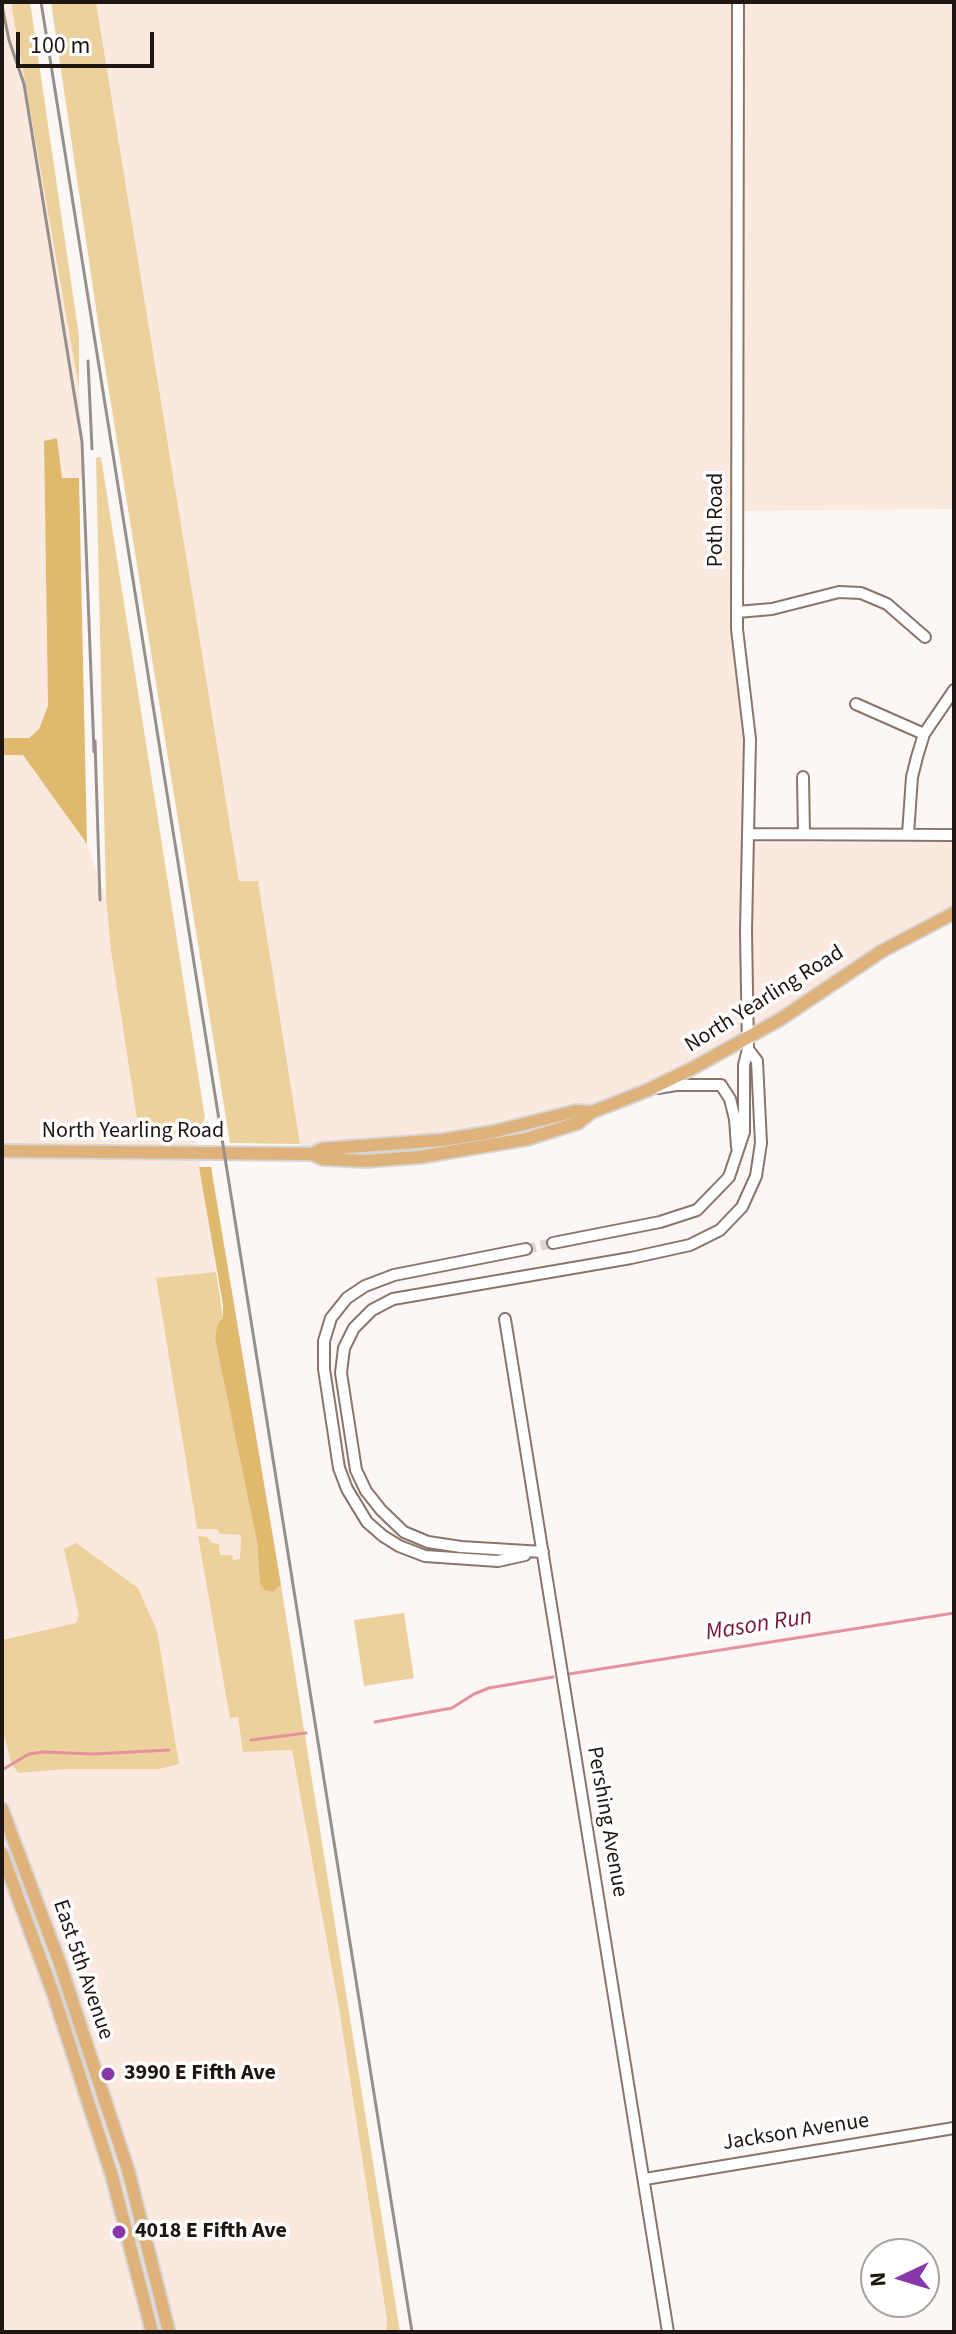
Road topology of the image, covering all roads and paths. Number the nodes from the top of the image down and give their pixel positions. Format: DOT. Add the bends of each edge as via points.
graph roads {
  1 [pos="738,2"];
  2 [pos="737,612"];
  3 [pos="925,637"];
  4 [pos="954,690"];
  5 [pos="856,704"];
  6 [pos="924,734"];
  7 [pos="803,777"];
  8 [pos="749,834"];
  9 [pos="804,834"];
  10 [pos="908,834"];
  11 [pos="954,835"];
  12 [pos="954,913"];
  13 [pos="747,1044"];
  14 [pos="648,1090"];
  15 [pos="2,1151"];
  16 [pos="737,1153"];
  17 [pos="553,1243"];
  18 [pos="526,1249"];
  19 [pos="505,1319"];
  20 [pos="543,1552"];
  21 [pos="2,1809"];
  22 [pos="2,1854"];
  23 [pos="954,2128"];
  24 [pos="645,2179"];
  25 [pos="152,2332"];
  26 [pos="169,2332"];
  27 [pos="668,2332"];
  1 -- 2 [label="street, Poth Road"];
  2 -- 3 [label="street" via="839,592 861,593 887,604"];
  2 -- 8 [label="street, Poth Road" via="750,725"];
  4 -- 6 [label="street"];
  5 -- 6 [label="street"];
  6 -- 10 [label="street" via="912,777"];
  7 -- 9 [label="street"];
  8 -- 9 [label="street"];
  8 -- 13 [label="street, Poth Road"];
  9 -- 10 [label="street"];
  10 -- 11 [label="street"];
  12 -- 13 [label="main road, North Yearling Road" via="882,951"];
  13 -- 14 [label="main road, North Yearling Road"];
  13 -- 16 [label="street" via="744,1132"];
  13 -- 20 [label="street" via="757,1061 761,1143 756,1176 742,1207 720,1230 690,1245 631,1258 393,1299 354,1328 344,1348 341,1373 356,1470 381,1510 404,1532 428,1542"];
  14 -- 15 [label="main road, North Yearling Road" via="559,1129 465,1151 366,1161 312,1154"];
  14 -- 16 [label="street" via="721,1085 735,1119"];
  16 -- 17 [label="street" via="729,1177 696,1211"];
  18 -- 20 [label="street" via="394,1275 365,1286 331,1318 324,1369 339,1468 367,1522 383,1536 425,1556 448,1559 498,1561"];
  19 -- 20 [label="street, Pershing Avenue"];
  20 -- 24 [label="street, Pershing Avenue"];
  21 -- 26 [label="main road, East 5th Avenue" via="128,2170"];
  22 -- 25 [label="main road, East 5th Avenue" via="108,2165"];
  23 -- 24 [label="street, Jackson Avenue"];
  24 -- 27 [label="street, Pershing Avenue"];
}
